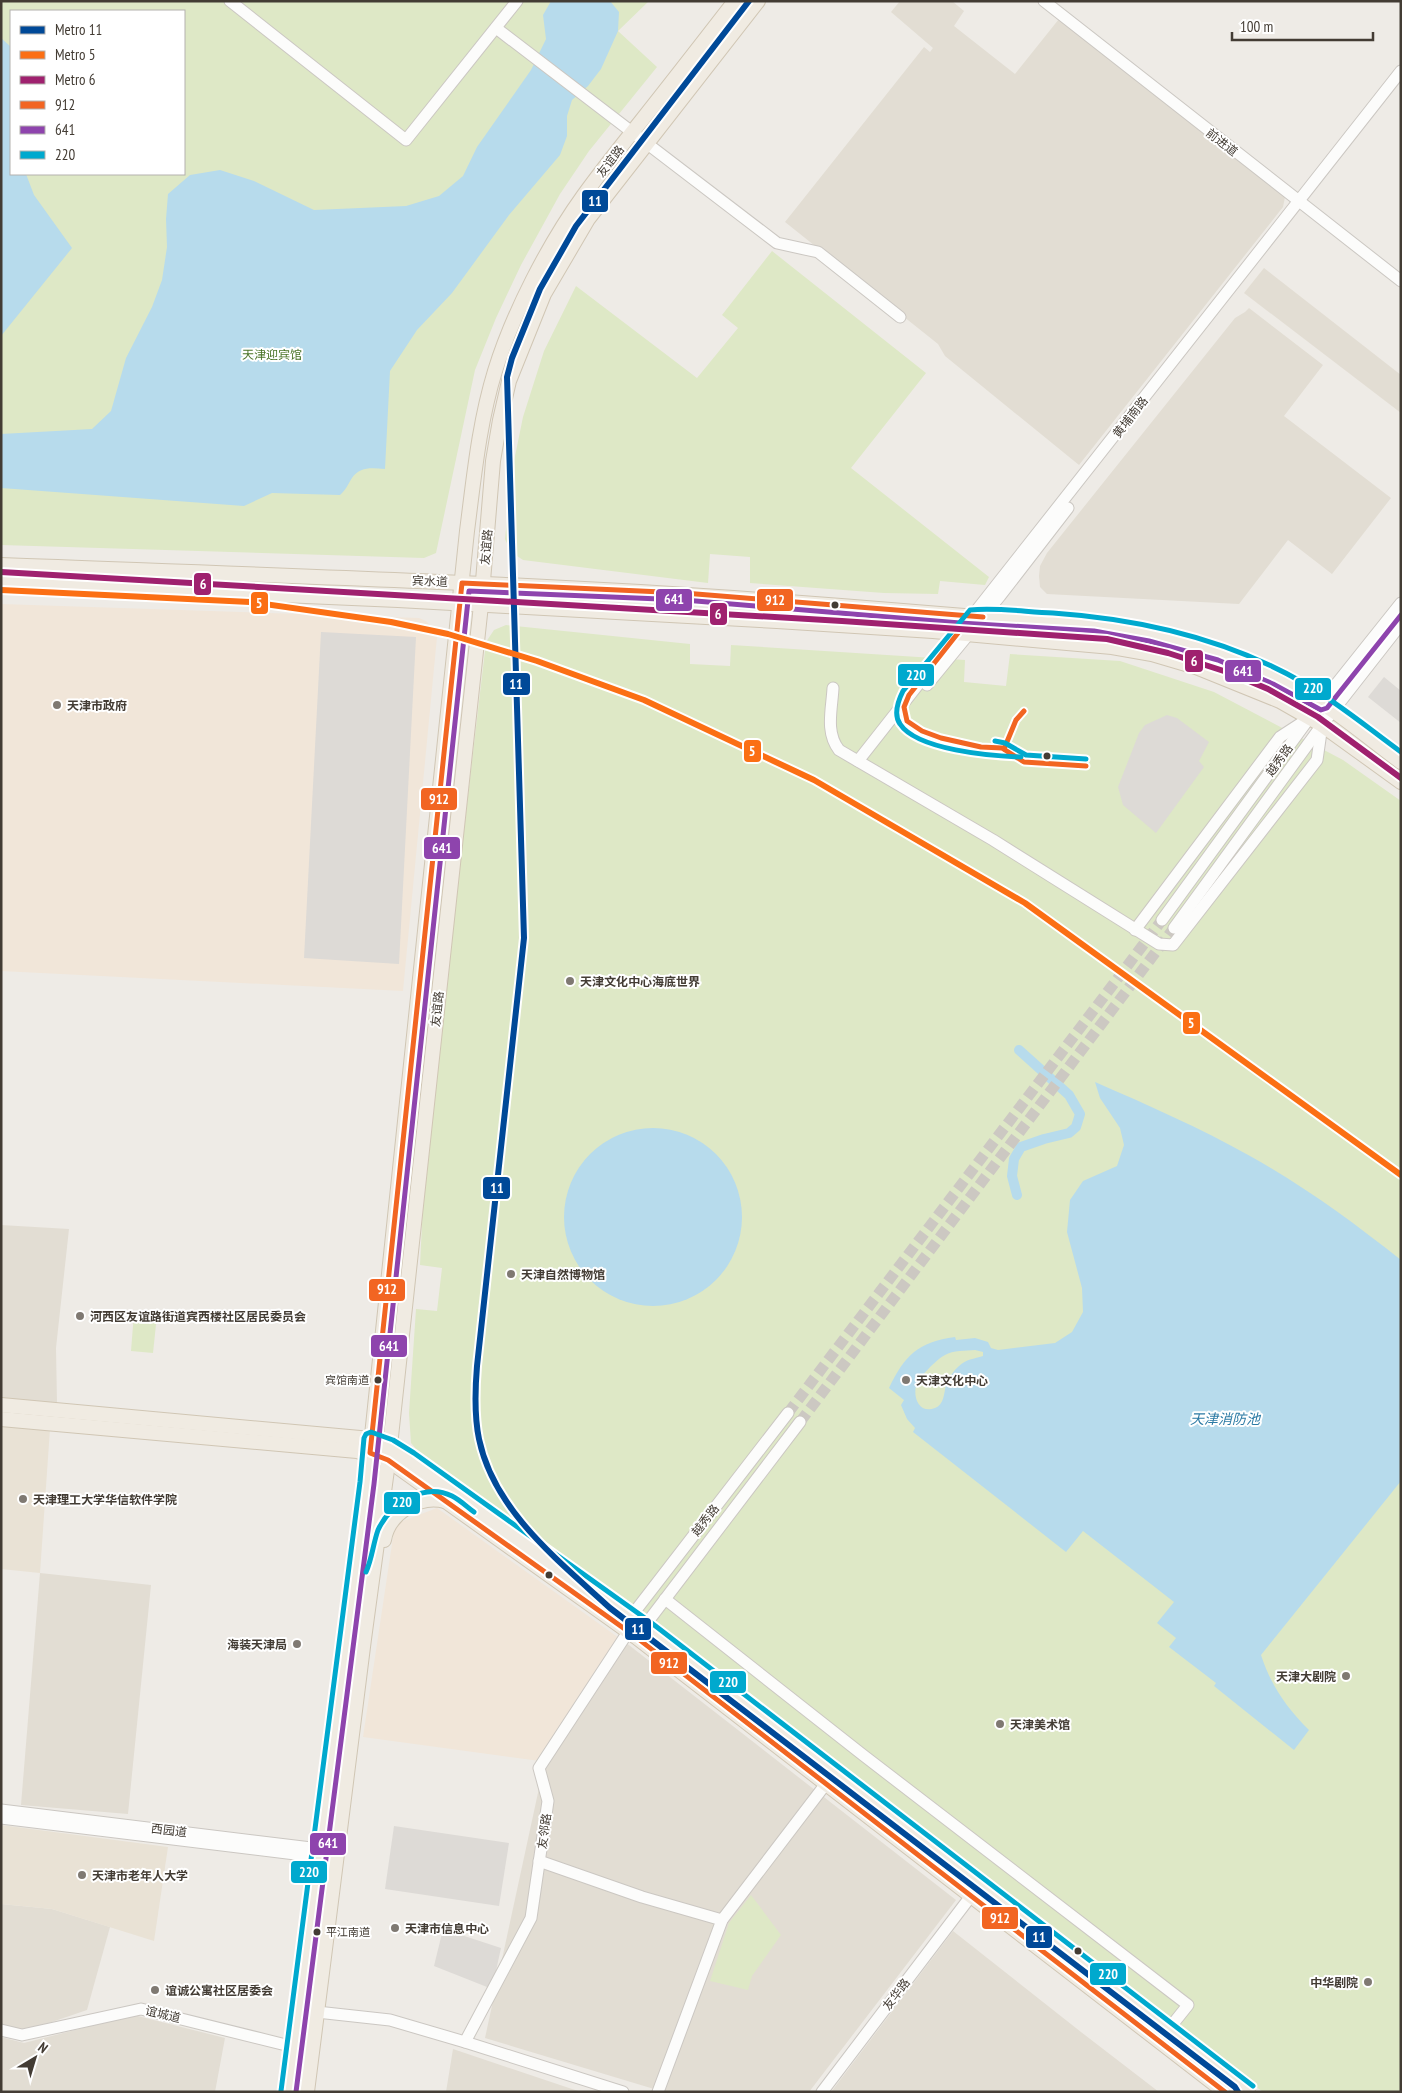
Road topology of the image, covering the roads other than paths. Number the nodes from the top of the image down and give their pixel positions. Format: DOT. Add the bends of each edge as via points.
graph roads {
  1 [pos="230,1"];
  2 [pos="517,1"];
  3 [pos="736,1"];
  4 [pos="758,1"];
  5 [pos="1044,1"];
  6 [pos="1056,1"];
  7 [pos="496,28"];
  8 [pos="1401,71"];
  9 [pos="1401,81"];
  10 [pos="633,132"];
  11 [pos="648,143"];
  12 [pos="1303,202"];
  13 [pos="1401,272"];
  14 [pos="1401,281"];
  15 [pos="900,317"];
  16 [pos="1,565"];
  17 [pos="462,582"];
  18 [pos="1,583"];
  19 [pos="483,584"];
  20 [pos="1401,603"];
  21 [pos="460,604"];
  22 [pos="481,605"];
  23 [pos="978,617"];
  24 [pos="1401,624"];
  25 [pos="964,634"];
  26 [pos="835,688"];
  27 [pos="1327,707"];
  28 [pos="1316,721"];
  29 [pos="862,761"];
  30 [pos="1401,762"];
  31 [pos="1401,782"];
  32 [pos="1162,920"];
  33 [pos="1174,928"];
  34 [pos="1136,929"];
  35 [pos="1,1405"];
  36 [pos="788,1413"];
  37 [pos="1,1420"];
  38 [pos="800,1422"];
  39 [pos="370,1446"];
  40 [pos="389,1453"];
  41 [pos="448,1502"];
  42 [pos="373,1576"];
  43 [pos="665,1599"];
  44 [pos="632,1628"];
  45 [pos="825,1785"];
  46 [pos="1,1810"];
  47 [pos="1,1818"];
  48 [pos="319,1853"];
  49 [pos="336,1855"];
  50 [pos="540,1861"];
  51 [pos="971,1896"];
  52 [pos="722,1920"];
  53 [pos="317,2012"];
  54 [pos="1,2030"];
  55 [pos="1168,2030"];
  56 [pos="465,2042"];
  57 [pos="294,2047"];
  58 [pos="288,2092"];
  59 [pos="306,2092"];
  60 [pos="623,2092"];
  61 [pos="658,2092"];
  62 [pos="822,2092"];
  63 [pos="1225,2092"];
  64 [pos="1248,2092"];
  1 -- 7 [label="street" via="406,140"];
  2 -- 7 [label="street"];
  3 -- 10 [label="main road, 友谊路"];
  4 -- 11 [label="main road, 友谊路"];
  5 -- 12 [label="street, 前进道"];
  6 -- 12 [label="street, 前进道"];
  7 -- 10 [label="street"];
  8 -- 12 [label="street, 黄埔南路"];
  9 -- 12 [label="street, 黄埔南路"];
  10 -- 11 [label="street"];
  10 -- 17 [label="main road, 友谊路" via="583,196 551,248 531,285 495,369 481,426"];
  11 -- 15 [label="street" via="777,243 818,252"];
  11 -- 19 [label="main road, 友谊路" via="572,244 544,294 509,381 494,461"];
  12 -- 13 [label="street, 前进道"];
  12 -- 14 [label="street, 前进道"];
  12 -- 23 [label="street, 黄埔南路"];
  16 -- 17 [label="main road, 宾水道"];
  17 -- 19 [label="main road, 宾水道"];
  17 -- 21 [label="main road, 友谊路"];
  18 -- 21 [label="main road, 宾水道"];
  19 -- 22 [label="main road, 友谊路"];
  19 -- 23 [label="main road, 宾水道" via="684,593"];
  20 -- 27 [label="street, 越秀路"];
  21 -- 22 [label="main road, 宾水道"];
  21 -- 39 [label="main road, 友谊路"];
  22 -- 25 [label="main road, 宾水道"];
  22 -- 40 [label="main road, 友谊路"];
  23 -- 25 [label="street, 黄埔南路"];
  23 -- 27 [label="main road, 宾水道" via="1096,624 1172,639 1261,670"];
  24 -- 27 [label="street, 越秀路"];
  25 -- 28 [label="main road, 宾水道" via="1112,647 1152,654 1196,666 1280,701"];
  25 -- 29 [label="street, 黄埔南路"];
  26 -- 29 [label="street" via="831,737 838,750"];
  27 -- 28 [label="street, 越秀路"];
  27 -- 30 [label="main road, 宾水道"];
  28 -- 31 [label="main road, 宾水道"];
  28 -- 32 [label="street, 越秀路"];
  28 -- 33 [label="street, 越秀路"];
  28 -- 34 [label="street" via="1280,737"];
  28 -- 34 [label="street" via="1317,760 1173,945 1159,944"];
  29 -- 34 [label="street"];
  35 -- 39 [label="main road"];
  36 -- 44 [label="street, 越秀路"];
  37 -- 39 [label="main road" via="357,1450"];
  38 -- 43 [label="street, 越秀路"];
  39 -- 40 [label="main road"];
  39 -- 48 [label="main road, 友谊路"];
  40 -- 41 [label="main road"];
  40 -- 42 [label="main road, 友谊路"];
  40 -- 44 [label="main road"];
  41 -- 42 [label="main road" via="424,1501 396,1516 384,1536"];
  41 -- 44 [label="main road"];
  42 -- 49 [label="main road, 友谊路"];
  43 -- 44 [label="street, 越秀路"];
  43 -- 55 [label="street" via="1188,2005"];
  44 -- 45 [label="main road"];
  44 -- 50 [label="street, 友邻路" via="539,1768 548,1801"];
  44 -- 55 [label="main road"];
  45 -- 51 [label="main road"];
  45 -- 52 [label="street"];
  46 -- 48 [label="street, 西园道"];
  47 -- 48 [label="street, 西园道"];
  48 -- 49 [label="street, 西园道"];
  48 -- 57 [label="main road, 友谊路"];
  49 -- 53 [label="main road, 友谊路"];
  50 -- 52 [label="street" via="642,1897"];
  50 -- 56 [label="street, 友邻路" via="531,1918"];
  51 -- 62 [label="street, 友华路"];
  51 -- 63 [label="main road"];
  52 -- 61 [label="street"];
  53 -- 56 [label="street" via="390,2020"];
  53 -- 59 [label="main road, 友谊路"];
  54 -- 57 [label="street, 谊城道" via="22,2035 141,2009"];
  55 -- 64 [label="main road"];
  56 -- 60 [label="street"];
  57 -- 58 [label="main road, 友谊路"];
}
